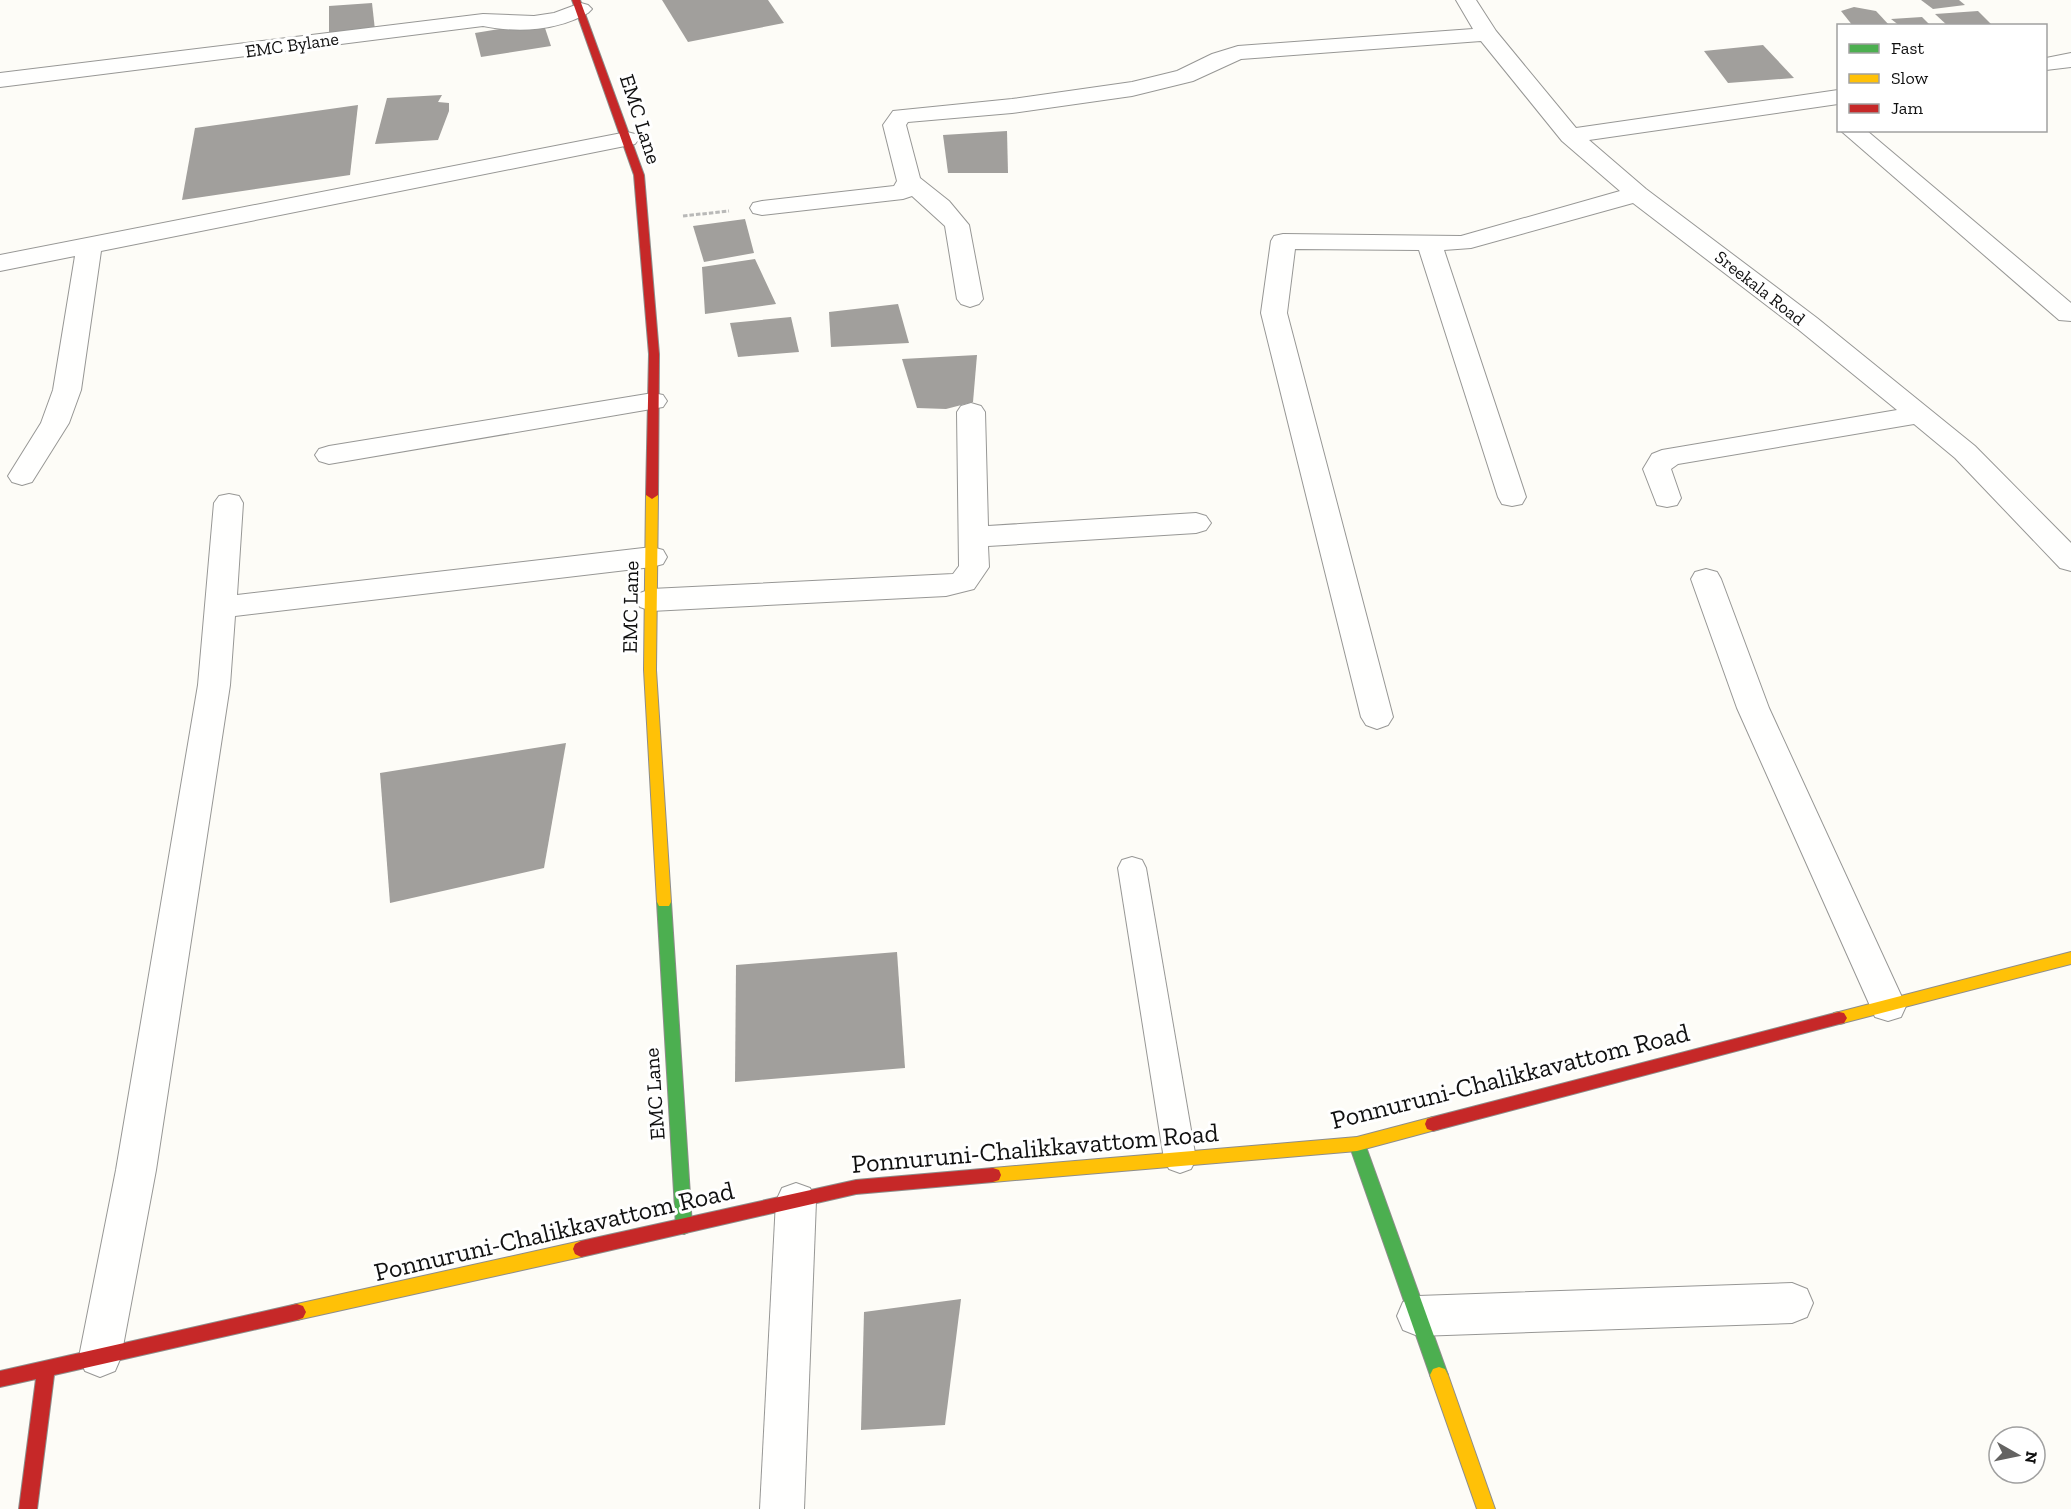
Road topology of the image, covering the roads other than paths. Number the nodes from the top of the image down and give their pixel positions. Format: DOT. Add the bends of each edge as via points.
graph roads {
  1 [pos="1466,0"];
  2 [pos="579,4"];
  3 [pos="1487,34"];
  4 [pos="2071,60"];
  5 [pos="2047,64"];
  6 [pos="0,80"];
  7 [pos="1837,97"];
  8 [pos="1815,100"];
  9 [pos="1837,118"];
  10 [pos="1853,132"];
  11 [pos="1570,136"];
  12 [pos="627,139"];
  13 [pos="909,181"];
  14 [pos="1637,194"];
  15 [pos="762,208"];
  16 [pos="1429,243"];
  17 [pos="89,245"];
  18 [pos="0,263"];
  19 [pos="970,299"];
  20 [pos="2068,314"];
  21 [pos="654,401"];
  22 [pos="971,412"];
  23 [pos="1919,415"];
  24 [pos="329,456"];
  25 [pos="22,476"];
  26 [pos="1512,497"];
  27 [pos="1667,498"];
  28 [pos="229,503"];
  29 [pos="1196,523"];
  30 [pos="973,537"];
  31 [pos="652,557"];
  32 [pos="2071,561"];
  33 [pos="1706,579"];
  34 [pos="651,600"];
  35 [pos="221,607"];
  36 [pos="1377,717"];
  37 [pos="1132,868"];
  38 [pos="2071,958"];
  39 [pos="1888,1006"];
  40 [pos="1357,1144"];
  41 [pos="1180,1159"];
  42 [pos="796,1201"];
  43 [pos="684,1226"];
  44 [pos="1792,1303"];
  45 [pos="1418,1316"];
  46 [pos="99,1357"];
  47 [pos="46,1369"];
  48 [pos="0,1379"];
  49 [pos="28,1509"];
  50 [pos="782,1509"];
  51 [pos="1486,1509"];
  1 -- 3 [label="street, Sreekala Road"];
  2 -- 6 [label="street, EMC Bylane" via="567,18 500,24 483,20"];
  2 -- 12 [label="street, EMC Lane"];
  3 -- 11 [label="street, Sreekala Road"];
  3 -- 13 [label="street" via="1238,53 1185,76 1132,89 901,116 894,125"];
  4 -- 5 [label="street"];
  7 -- 8 [label="street"];
  8 -- 9 [label="street"];
  8 -- 11 [label="street"];
  10 -- 20 [label="street"];
  11 -- 14 [label="street, Sreekala Road"];
  12 -- 17 [label="street"];
  12 -- 21 [label="street, EMC Lane" via="639,175 644,220"];
  13 -- 15 [label="street" via="903,192"];
  13 -- 19 [label="street" via="957,225"];
  14 -- 16 [label="street" via="1462,243"];
  14 -- 23 [label="street, Sreekala Road" via="1808,324"];
  16 -- 26 [label="street"];
  16 -- 36 [label="street" via="1283,241 1274,313"];
  17 -- 18 [label="street"];
  17 -- 25 [label="street" via="67,390 55,423"];
  21 -- 24 [label="street"];
  21 -- 31 [label="street, EMC Lane"];
  22 -- 30 [label="street"];
  23 -- 27 [label="street" via="1672,456 1662,460 1657,469"];
  23 -- 32 [label="street, Sreekala Road" via="1965,452"];
  28 -- 35 [label="street"];
  29 -- 30 [label="street"];
  30 -- 34 [label="street" via="974,567 963,582 946,586"];
  31 -- 34 [label="street, EMC Lane"];
  31 -- 35 [label="street"];
  33 -- 39 [label="street" via="1753,708"];
  34 -- 43 [label="street, EMC Lane" via="651,682"];
  35 -- 46 [label="street" via="214,685 136,1170"];
  37 -- 41 [label="lane"];
  38 -- 39 [label="street, Ponnuruni-Chalikkavattom Road"];
  39 -- 40 [label="street, Ponnuruni-Chalikkavattom Road"];
  40 -- 41 [label="street, Ponnuruni-Chalikkavattom Road"];
  40 -- 45 [label="street"];
  41 -- 42 [label="street, Ponnuruni-Chalikkavattom Road" via="856,1187"];
  42 -- 43 [label="street, Ponnuruni-Chalikkavattom Road"];
  42 -- 50 [label="street"];
  43 -- 46 [label="street, Ponnuruni-Chalikkavattom Road"];
  44 -- 45 [label="street"];
  45 -- 51 [label="street"];
  46 -- 47 [label="street, Ponnuruni-Chalikkavattom Road"];
  47 -- 48 [label="street, Ponnuruni-Chalikkavattom Road"];
  47 -- 49 [label="street"];
}
